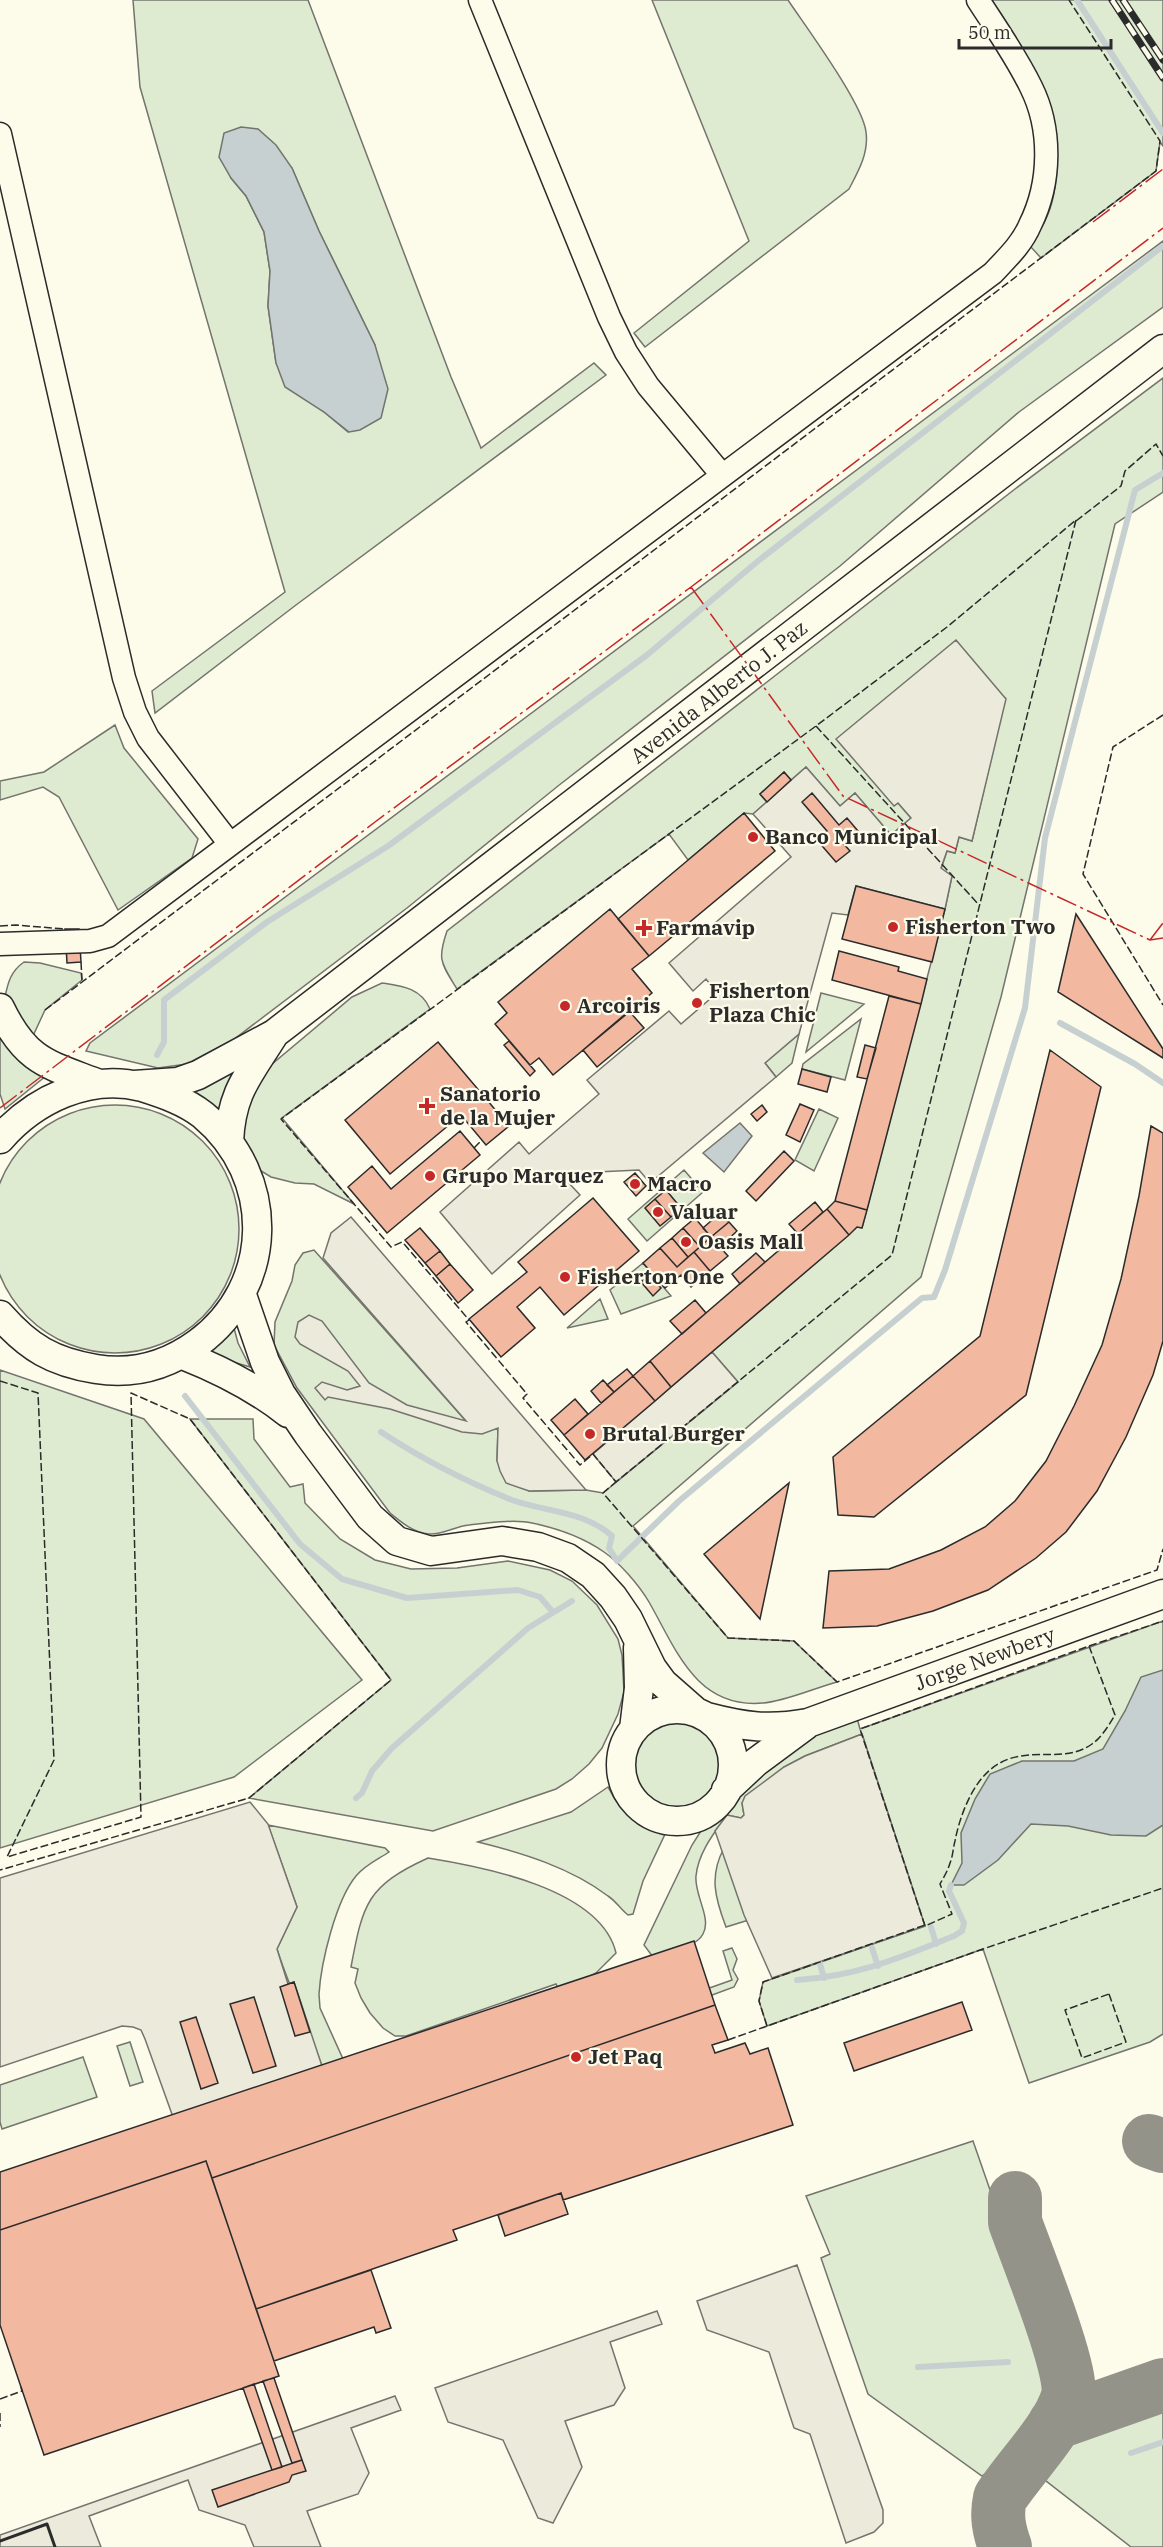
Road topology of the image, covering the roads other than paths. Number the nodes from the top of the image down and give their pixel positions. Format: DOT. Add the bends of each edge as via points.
graph roads {
  1 [pos="480,0"];
  2 [pos="978,0"];
  3 [pos="0,134"];
  4 [pos="1163,349"];
  5 [pos="722,475"];
  6 [pos="230,844"];
  7 [pos="0,944"];
  8 [pos="0,1008"];
  9 [pos="274,1034"];
  10 [pos="99,1084"];
  11 [pos="134,1085"];
  12 [pos="0,1139"];
  13 [pos="229,1142"];
  14 [pos="242,1295"];
  15 [pos="5,1325"];
  16 [pos="183,1355"];
  17 [pos="301,1424"];
  18 [pos="1163,1594"];
  19 [pos="638,1642"];
  20 [pos="702,1715"];
  21 [pos="808,1724"];
  22 [pos="634,1729"];
  23 [pos="726,1790"];
  1 -- 5 [label="street" via="626,352 648,386"];
  2 -- 5 [label="street" via="1017,62 1043,117 1047,149 1043,187 1030,226 993,273"];
  3 -- 6 [label="street" via="135,712 148,738"];
  4 -- 9 [label="main road, Avenida Alberto J. Paz"];
  5 -- 6 [label="street"];
  6 -- 7 [label="street" via="108,936 90,941"];
  8 -- 10 [label="main road" via="14,1033 36,1058"];
  9 -- 11 [label="main road, Avenida Alberto J. Paz" via="198,1075 178,1082"];
  9 -- 13 [label="main road, Avenida Alberto J. Paz" via="238,1090 230,1117"];
  10 -- 11 [label="main road"];
  10 -- 12 [label="main road" via="52,1097 31,1110"];
  11 -- 13 [label="main road" via="171,1095 203,1115"];
  13 -- 14 [label="main road" via="252,1188 257,1214 252,1269"];
  14 -- 16 [label="main road" via="217,1329"];
  14 -- 17 [label="main road" via="265,1362"];
  15 -- 16 [label="main road" via="40,1352 69,1365 115,1372 150,1368"];
  16 -- 17 [label="main road" via="225,1372 265,1395"];
  17 -- 19 [label="main road" via="370,1517 397,1541 431,1551 502,1541 538,1547 568,1558 593,1575 613,1597"];
  18 -- 21 [label="main road, Jorge Newbery"];
  19 -- 20 [label="main road" via="663,1683"];
  19 -- 22 [label="main road" via="639,1688"];
  20 -- 21 [label="main road, Jorge Newbery" via="745,1727"];
  20 -- 22 [label="main road" via="679,1709 662,1711"];
  20 -- 23 [label="main road" via="725,1736 733,1760"];
  21 -- 23 [label="main road, Jorge Newbery" via="756,1762"];
  22 -- 23 [label="main road" via="625,1743 621,1773 630,1795 646,1812 660,1819 691,1819 707,1812"];
}
